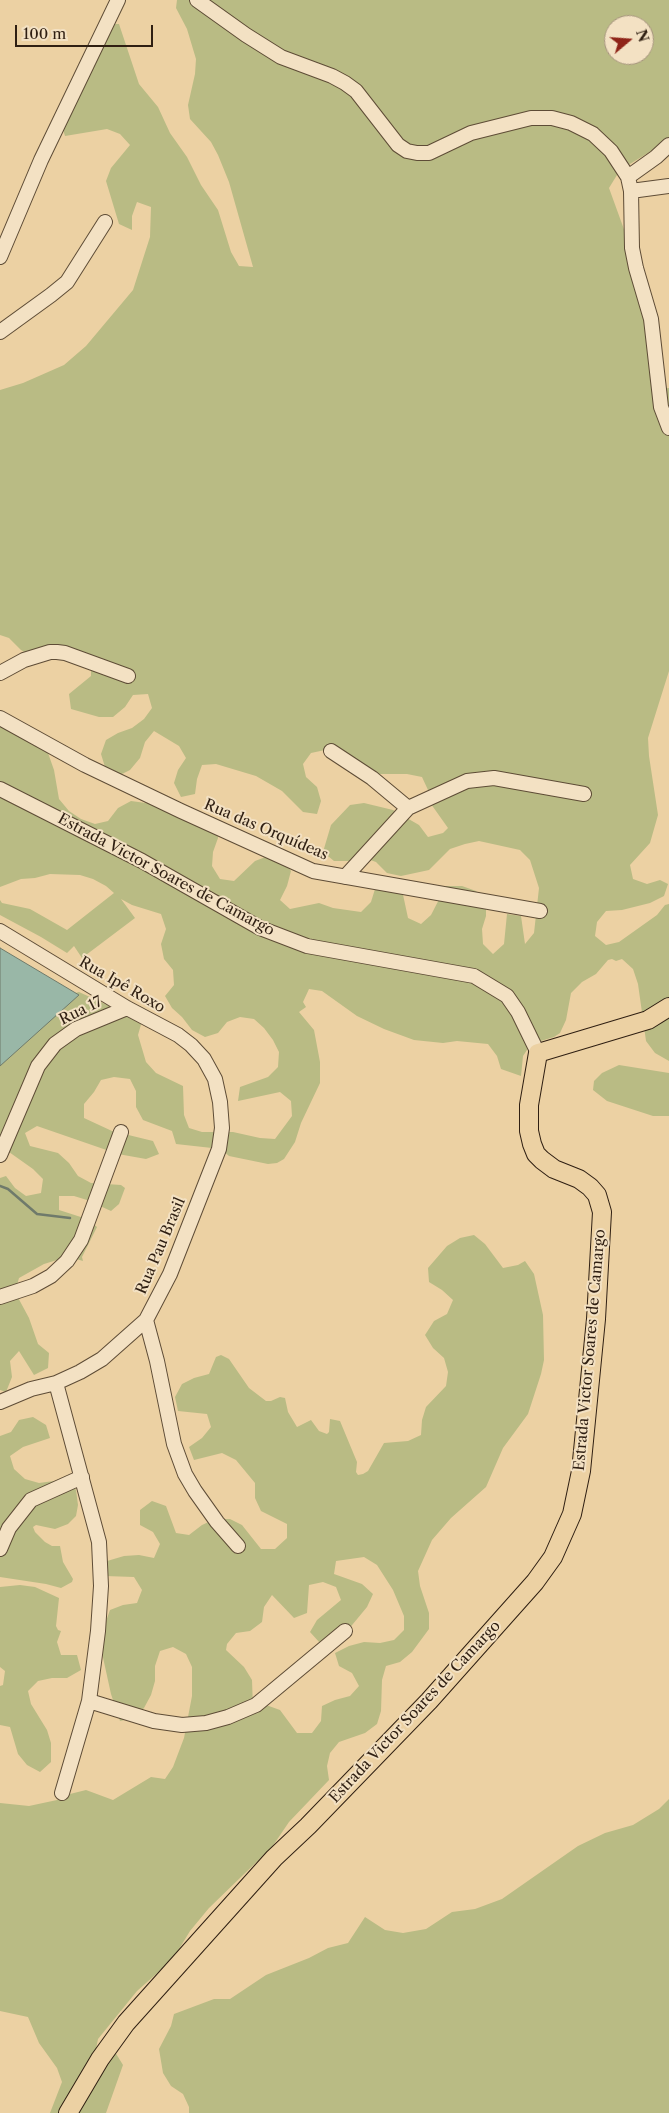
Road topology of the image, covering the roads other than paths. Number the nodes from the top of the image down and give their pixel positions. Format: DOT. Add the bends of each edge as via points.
graph roads {
  1 [pos="118,0"];
  2 [pos="197,0"];
  3 [pos="669,145"];
  4 [pos="628,177"];
  5 [pos="669,186"];
  6 [pos="630,192"];
  7 [pos="105,222"];
  8 [pos="0,257"];
  9 [pos="0,332"];
  10 [pos="669,428"];
  11 [pos="0,673"];
  12 [pos="128,676"];
  13 [pos="0,718"];
  14 [pos="331,751"];
  15 [pos="0,789"];
  16 [pos="584,794"];
  17 [pos="408,808"];
  18 [pos="345,877"];
  19 [pos="540,911"];
  20 [pos="0,931"];
  21 [pos="669,1007"];
  22 [pos="127,1008"];
  23 [pos="538,1053"];
  24 [pos="215,1079"];
  25 [pos="121,1132"];
  26 [pos="0,1155"];
  27 [pos="0,1297"];
  28 [pos="146,1320"];
  29 [pos="56,1383"];
  30 [pos="0,1402"];
  31 [pos="82,1477"];
  32 [pos="238,1546"];
  33 [pos="0,1549"];
  34 [pos="345,1631"];
  35 [pos="89,1700"];
  36 [pos="62,1793"];
  37 [pos="68,2113"];
  1 -- 8 [label="street" via="41,160"];
  2 -- 4 [label="street" via="281,57 345,83 356,91 398,145 407,150 429,153 494,126 531,118 552,118 593,134 611,151"];
  3 -- 4 [label="street"];
  4 -- 6 [label="street"];
  5 -- 6 [label="street"];
  6 -- 10 [label="street" via="634,261 650,319 661,407"];
  7 -- 9 [label="street" via="67,282"];
  11 -- 12 [label="street" via="24,660 57,652"];
  13 -- 18 [label="street, Rua das Orquídeas" via="85,765 181,812 313,871"];
  14 -- 17 [label="street" via="372,778"];
  15 -- 23 [label="street, Estrada Victor Soares de Camargo" via="142,861 260,928 307,946 474,976 507,996"];
  16 -- 17 [label="street" via="478,778"];
  17 -- 18 [label="street"];
  18 -- 19 [label="street, Rua das Orquídeas"];
  20 -- 22 [label="street, Rua Ipê Roxo"];
  21 -- 23 [label="main road" via="648,1020"];
  22 -- 24 [label="street, Rua Ipê Roxo" via="178,1034 204,1059"];
  22 -- 26 [label="street, Rua 17" via="76,1029 55,1044 38,1066"];
  23 -- 37 [label="main road, Estrada Victor Soares de Camargo" via="529,1105 529,1132 536,1154 554,1169 590,1187 600,1202 602,1212 596,1319 580,1471 572,1514 560,1544 535,1582 429,1701 274,1858 126,2023"];
  24 -- 28 [label="street, Rua Pau Brasil" via="222,1116 219,1149 170,1274"];
  25 -- 27 [label="street" via="81,1240 66,1261 51,1276 33,1286"];
  28 -- 29 [label="street, Rua Pau Brasil" via="102,1359"];
  28 -- 32 [label="street" via="158,1360 174,1444 185,1474 217,1522"];
  29 -- 30 [label="street, Rua Pau Brasil"];
  29 -- 31 [label="street"];
  31 -- 33 [label="street" via="31,1500 9,1528"];
  31 -- 35 [label="street" via="99,1542 101,1586"];
  34 -- 35 [label="street" via="256,1705 206,1723 182,1725 154,1721"];
  35 -- 36 [label="street"];
}
